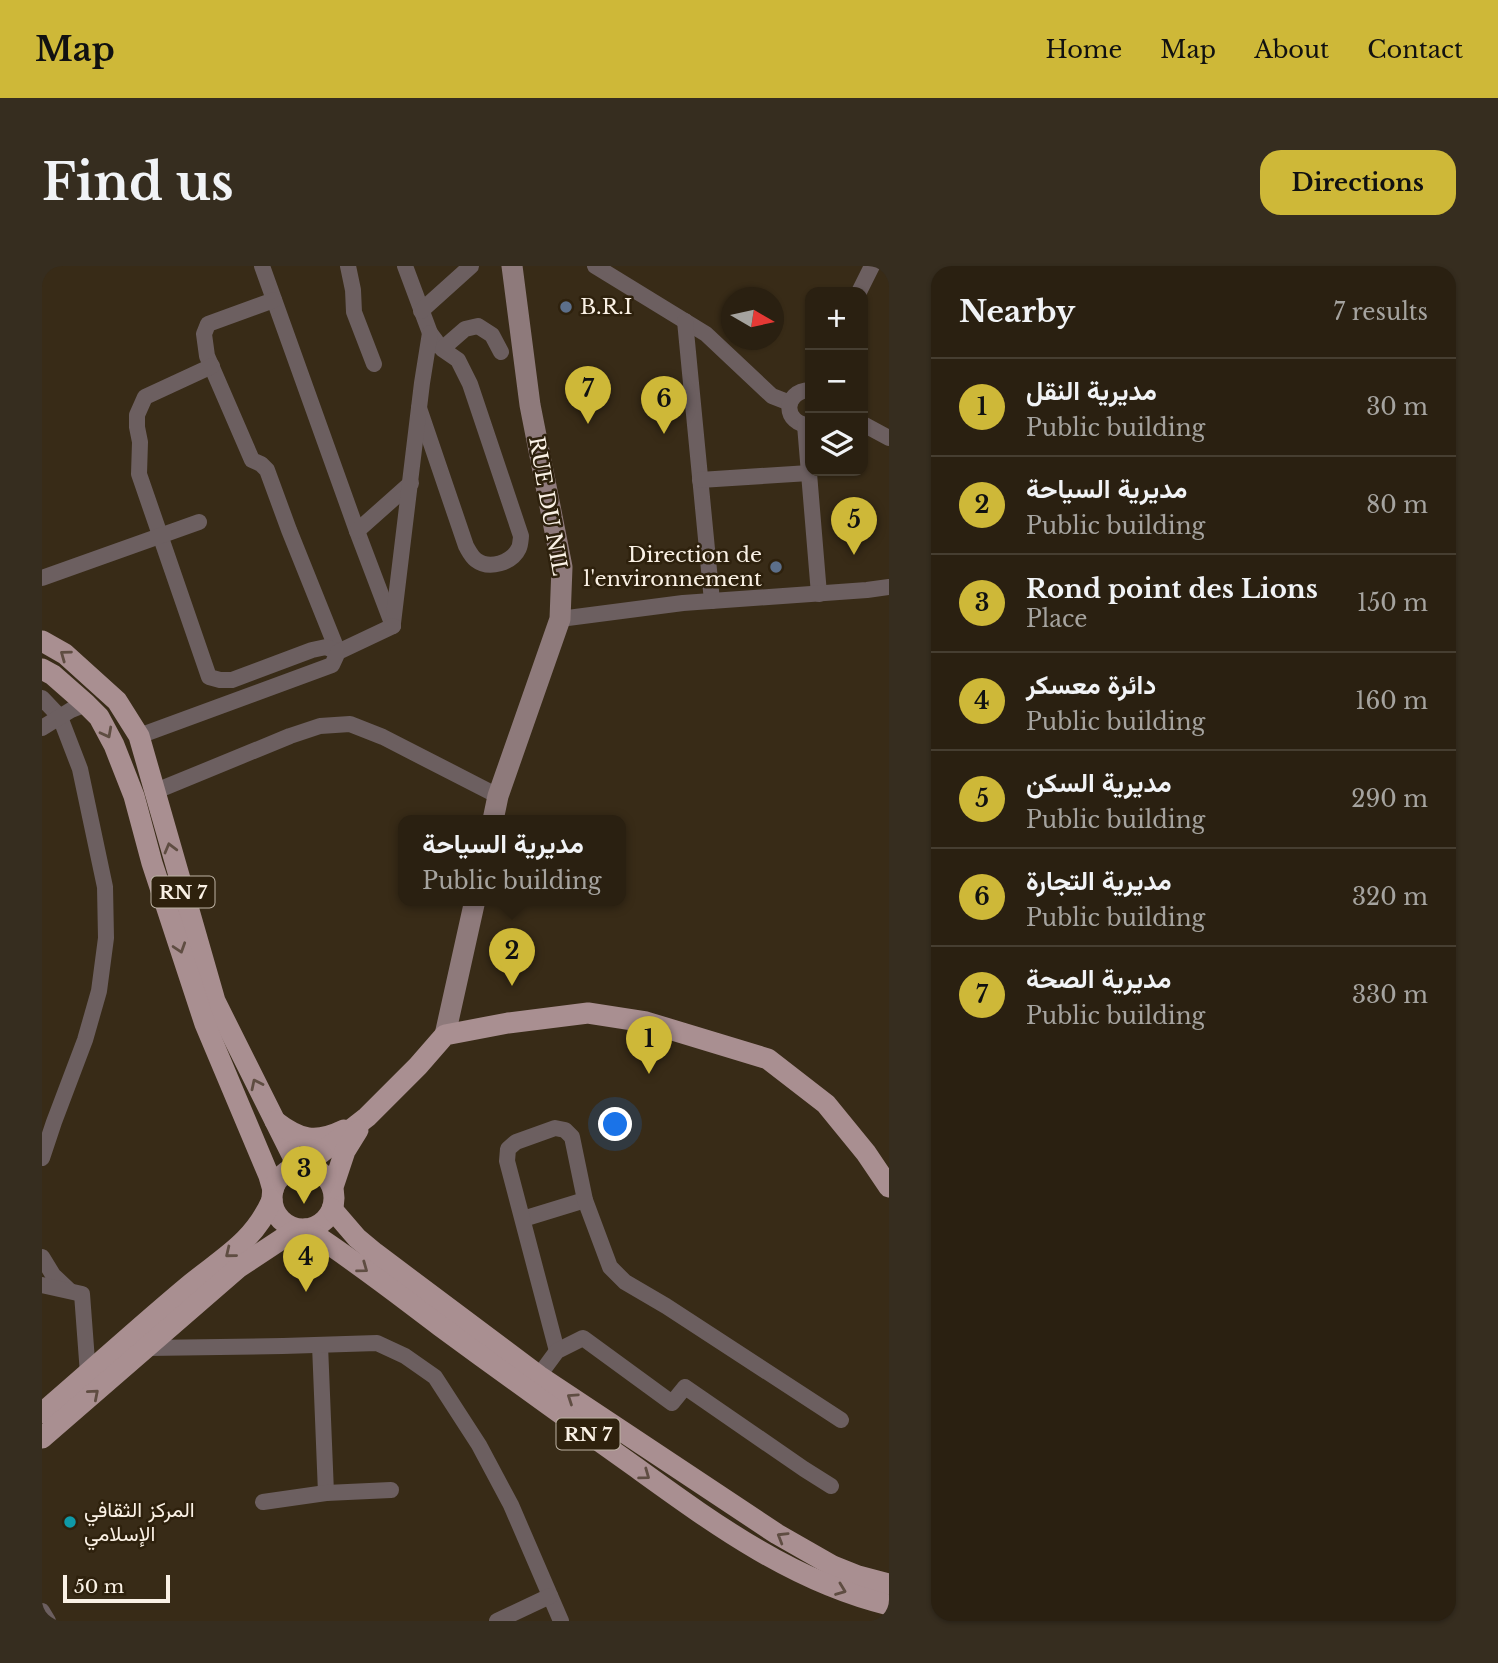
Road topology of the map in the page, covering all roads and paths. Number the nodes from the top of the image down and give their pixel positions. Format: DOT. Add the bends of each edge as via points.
graph roads {
  1 [pos="262,266"];
  2 [pos="348,266"];
  3 [pos="471,266"];
  4 [pos="512,266"];
  5 [pos="595,266"];
  6 [pos="872,266"];
  7 [pos="411,270"];
  8 [pos="862,287"];
  9 [pos="274,300"];
  10 [pos="421,311"];
  11 [pos="685,321"];
  12 [pos="430,333"];
  13 [pos="442,349"];
  14 [pos="501,352"];
  15 [pos="374,365"];
  16 [pos="212,366"];
  17 [pos="805,391"];
  18 [pos="790,403"];
  19 [pos="419,408"];
  20 [pos="805,425"];
  21 [pos="868,427"];
  22 [pos="889,438"];
  23 [pos="805,473"];
  24 [pos="809,476"];
  25 [pos="700,480"];
  26 [pos="411,483"];
  27 [pos="199,522"];
  28 [pos="357,531"];
  29 [pos="160,536"];
  30 [pos="42,578"];
  31 [pos="889,587"];
  32 [pos="819,594"];
  33 [pos="712,601"];
  34 [pos="560,619"];
  35 [pos="393,626"];
  36 [pos="42,641"];
  37 [pos="338,652"];
  38 [pos="42,670"];
  39 [pos="42,698"];
  40 [pos="86,704"];
  41 [pos="60,718"];
  42 [pos="42,728"];
  43 [pos="139,736"];
  44 [pos="156,790"];
  45 [pos="498,796"];
  46 [pos="494,815"];
  47 [pos="474,906"];
  48 [pos="445,1035"];
  49 [pos="367,1117"];
  50 [pos="48,1120"];
  51 [pos="275,1121"];
  52 [pos="42,1158"];
  53 [pos="300,1167"];
  54 [pos="332,1187"];
  55 [pos="889,1187"];
  56 [pos="272,1195"];
  57 [pos="585,1200"];
  58 [pos="332,1209"];
  59 [pos="523,1219"];
  60 [pos="302,1229"];
  61 [pos="42,1257"];
  62 [pos="42,1286"];
  63 [pos="69,1291"];
  64 [pos="320,1345"];
  65 [pos="147,1348"];
  66 [pos="557,1351"];
  67 [pos="88,1374"];
  68 [pos="534,1383"];
  69 [pos="42,1413"];
  70 [pos="841,1420"];
  71 [pos="42,1438"];
  72 [pos="831,1486"];
  73 [pos="391,1490"];
  74 [pos="326,1493"];
  75 [pos="262,1502"];
  76 [pos="889,1584"];
  77 [pos="550,1596"];
  78 [pos="889,1605"];
  79 [pos="42,1611"];
  80 [pos="48,1621"];
  81 [pos="497,1621"];
  82 [pos="561,1621"];
  1 -- 9 [label="street"];
  2 -- 15 [label="street" via="354,312"];
  3 -- 10 [label="street"];
  4 -- 34 [label="street, RUE DU NIL" via="530,405 562,567"];
  5 -- 11 [label="street"];
  6 -- 8 [label="street"];
  7 -- 10 [label="street"];
  9 -- 16 [label="street" via="208,324 204,334"];
  9 -- 28 [label="street"];
  10 -- 12 [label="street"];
  11 -- 18 [label="street" via="706,334 772,396"];
  11 -- 25 [label="street"];
  12 -- 13 [label="street"];
  12 -- 19 [label="street"];
  13 -- 14 [label="street" via="465,329 478,326 492,335"];
  13 -- 19 [label="street" via="458,360 470,384 521,536 510,559 484,565 473,558"];
  16 -- 29 [label="street" via="145,397 137,415 139,474"];
  16 -- 37 [label="street" via="252,460 267,470"];
  17 -- 18 [label="street" via="794,395"];
  18 -- 20 [label="street" via="792,416"];
  19 -- 26 [label="street"];
  21 -- 22 [label="street"];
  23 -- 25 [label="street"];
  24 -- 32 [label="street"];
  25 -- 33 [label="street"];
  26 -- 28 [label="street"];
  26 -- 35 [label="street"];
  27 -- 29 [label="street"];
  28 -- 35 [label="street"];
  29 -- 30 [label="street"];
  29 -- 37 [label="street" via="209,677 232,680 312,650 326,647"];
  31 -- 32 [label="street"];
  32 -- 33 [label="street"];
  33 -- 34 [label="street"];
  34 -- 45 [label="street, RUE DU NIL"];
  35 -- 37 [label="street"];
  43 -- 36 [label="main road, RN 7, one-way" via="117,701 65,654"];
  37 -- 43 [label="street" via="332,664"];
  38 -- 40 [label="main road, RN 7"];
  39 -- 41 [label="street"];
  40 -- 41 [label="street"];
  40 -- 56 [label="main road, RN 7, one-way" via="114,745 134,796 205,1024 269,1176"];
  41 -- 42 [label="street"];
  41 -- 50 [label="street" via="79,769 106,887 106,938 99,991 85,1040"];
  43 -- 44 [label="main road, RN 7"];
  44 -- 45 [label="street" via="290,736 320,726 350,724"];
  51 -- 44 [label="main road, RN 7, one-way" via="215,1001"];
  45 -- 46 [label="street, RUE DU NIL"];
  47 -- 48 [label="street"];
  48 -- 49 [label="main road"];
  48 -- 55 [label="main road" via="588,1013 646,1022 768,1059 825,1104"];
  49 -- 51 [label="main road" via="315,1139 294,1135"];
  49 -- 53 [label="main road"];
  49 -- 54 [label="main road" via="345,1151"];
  50 -- 52 [label="street"];
  51 -- 53 [label="main road, RN 7"];
  53 -- 54 [label="main road" via="321,1172"];
  53 -- 56 [label="main road" via="282,1175"];
  54 -- 58 [label="main road"];
  56 -- 60 [label="main road" via="280,1219"];
  56 -- 67 [label="main road, one-way" via="264,1217 249,1237"];
  57 -- 59 [label="street"];
  57 -- 59 [label="street" via="572,1137 555,1128 508,1149"];
  57 -- 70 [label="street" via="610,1267 625,1282"];
  58 -- 60 [label="main road" via="322,1223"];
  58 -- 68 [label="main road, RN 7" via="375,1254"];
  59 -- 66 [label="street"];
  60 -- 65 [label="main road" via="238,1268"];
  60 -- 68 [label="main road, RN 7, one-way"];
  61 -- 63 [label="street"];
  62 -- 63 [label="street"];
  63 -- 67 [label="street" via="82,1294"];
  64 -- 65 [label="street"];
  64 -- 74 [label="street"];
  64 -- 77 [label="street" via="377,1343 435,1377 486,1457"];
  71 -- 65 [label="main road, one-way"];
  66 -- 68 [label="street"];
  66 -- 72 [label="street" via="583,1338 672,1403 685,1387"];
  67 -- 69 [label="main road"];
  76 -- 68 [label="main road, RN 7, one-way" via="833,1566"];
  68 -- 78 [label="main road, RN 7, one-way" via="703,1516 794,1570"];
  73 -- 74 [label="street"];
  74 -- 75 [label="street"];
  77 -- 81 [label="street"];
  77 -- 82 [label="street"];
  79 -- 80 [label="street"];
}
